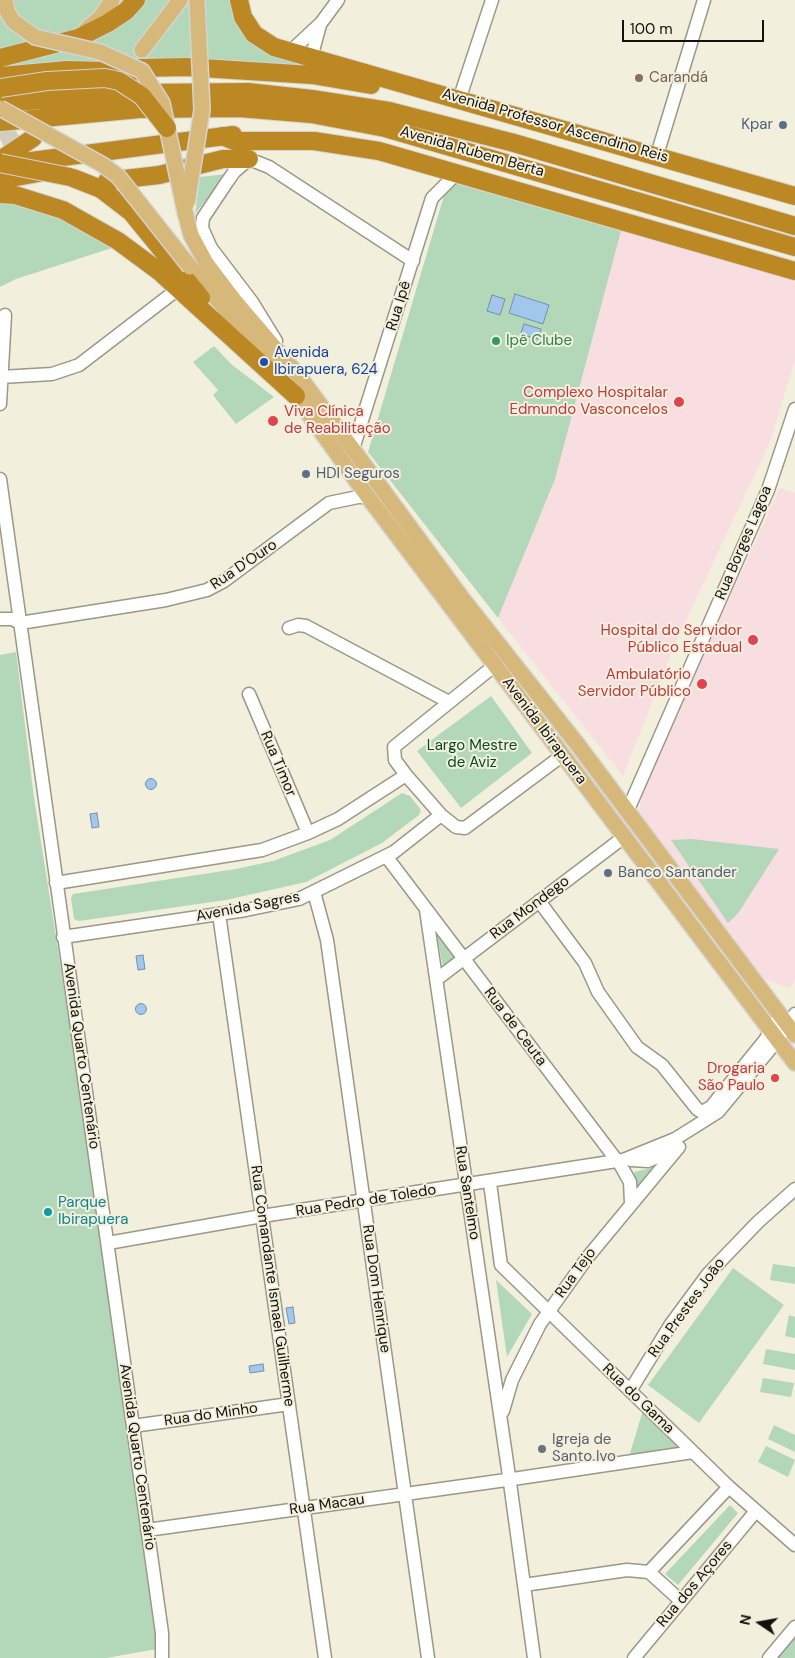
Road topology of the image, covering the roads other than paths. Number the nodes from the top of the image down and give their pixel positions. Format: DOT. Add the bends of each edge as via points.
graph roads {
  1 [pos="5,0"];
  2 [pos="112,0"];
  3 [pos="136,0"];
  4 [pos="180,0"];
  5 [pos="197,0"];
  6 [pos="239,0"];
  7 [pos="338,0"];
  8 [pos="492,0"];
  9 [pos="704,0"];
  10 [pos="321,23"];
  11 [pos="78,38"];
  12 [pos="142,50"];
  13 [pos="290,52"];
  14 [pos="5,53"];
  15 [pos="311,58"];
  16 [pos="133,71"];
  17 [pos="0,76"];
  18 [pos="0,88"];
  19 [pos="431,91"];
  20 [pos="248,92"];
  21 [pos="459,100"];
  22 [pos="140,101"];
  23 [pos="0,103"];
  24 [pos="0,108"];
  25 [pos="0,122"];
  26 [pos="167,128"];
  27 [pos="222,136"];
  28 [pos="34,138"];
  29 [pos="150,146"];
  30 [pos="460,149"];
  31 [pos="657,155"];
  32 [pos="249,159"];
  33 [pos="0,163"];
  34 [pos="458,172"];
  35 [pos="71,178"];
  36 [pos="0,180"];
  37 [pos="0,194"];
  38 [pos="795,196"];
  39 [pos="185,212"];
  40 [pos="795,226"];
  41 [pos="795,247"];
  42 [pos="413,261"];
  43 [pos="795,271"];
  44 [pos="178,289"];
  45 [pos="5,315"];
  46 [pos="224,331"];
  47 [pos="299,376"];
  48 [pos="1,377"];
  49 [pos="296,396"];
  50 [pos="0,404"];
  51 [pos="795,409"];
  52 [pos="353,449"];
  53 [pos="0,479"];
  54 [pos="368,497"];
  55 [pos="4,546"];
  56 [pos="0,619"];
  57 [pos="20,623"];
  58 [pos="289,628"];
  59 [pos="494,666"];
  60 [pos="249,694"];
  61 [pos="449,702"];
  62 [pos="563,755"];
  63 [pos="406,775"];
  64 [pos="600,806"];
  65 [pos="627,812"];
  66 [pos="441,815"];
  67 [pos="308,833"];
  68 [pos="624,837"];
  69 [pos="386,856"];
  70 [pos="56,884"];
  71 [pos="314,892"];
  72 [pos="539,901"];
  73 [pos="426,910"];
  74 [pos="219,914"];
  75 [pos="63,937"];
  76 [pos="463,959"];
  77 [pos="437,979"];
  78 [pos="788,1018"];
  79 [pos="774,1035"];
  80 [pos="795,1063"];
  81 [pos="711,1107"];
  82 [pos="697,1110"];
  83 [pos="706,1120"];
  84 [pos="677,1143"];
  85 [pos="620,1161"];
  86 [pos="490,1183"];
  87 [pos="466,1186"];
  88 [pos="795,1190"];
  89 [pos="363,1202"];
  90 [pos="631,1203"];
  91 [pos="262,1216"];
  92 [pos="108,1243"];
  93 [pos="501,1265"];
  94 [pos="479,1268"];
  95 [pos="548,1312"];
  96 [pos="630,1391"];
  97 [pos="289,1404"];
  98 [pos="502,1416"];
  99 [pos="133,1426"];
  100 [pos="693,1452"];
  101 [pos="510,1480"];
  102 [pos="729,1487"];
  103 [pos="406,1494"];
  104 [pos="304,1508"];
  105 [pos="756,1511"];
  106 [pos="147,1530"];
  107 [pos="795,1545"];
  108 [pos="648,1572"];
  109 [pos="524,1585"];
  110 [pos="681,1601"];
  111 [pos="795,1627"];
  112 [pos="162,1633"];
  113 [pos="162,1658"];
  114 [pos="169,1658"];
  115 [pos="325,1658"];
  116 [pos="428,1658"];
  117 [pos="534,1658"];
  118 [pos="634,1658"];
  119 [pos="769,1658"];
  1 -- 26 [label="main road, Avenida Ibirapuera, bridge" via="13,21 35,37 100,52 142,71 162,103"];
  2 -- 11 [label="main road" via="101,17"];
  3 -- 11 [label="highway" via="108,23"];
  4 -- 12 [label="main road"];
  5 -- 39 [label="main road, bridge" via="202,110"];
  6 -- 13 [label="highway" via="243,17 255,36"];
  7 -- 10 [label="street"];
  8 -- 21 [label="street"];
  9 -- 31 [label="street"];
  10 -- 13 [label="street"];
  10 -- 15 [label="street"];
  11 -- 14 [label="highway"];
  13 -- 15 [label="highway"];
  15 -- 19 [label="highway"];
  16 -- 17 [label="highway" via="67,70"];
  16 -- 19 [label="highway, Avenida Professor Ascendino Reis" via="186,67 312,74 421,94"];
  16 -- 20 [label="highway" via="226,82"];
  18 -- 26 [label="highway, bridge" via="47,81 105,78 118,81 142,96"];
  19 -- 21 [label="highway, Avenida Professor Ascendino Reis"];
  20 -- 22 [label="highway, Avenida Rubem Berta"];
  20 -- 40 [label="highway, Avenida Rubem Berta" via="389,111 514,143"];
  21 -- 31 [label="highway, Avenida Professor Ascendino Reis"];
  22 -- 23 [label="highway"];
  22 -- 25 [label="highway"];
  22 -- 30 [label="highway, Avenida Rubem Berta" via="311,114 386,128"];
  24 -- 49 [label="main road, Avenida Ibirapuera, bridge" via="103,164 118,176"];
  26 -- 39 [label="main road, Avenida Ibirapuera, bridge"];
  27 -- 29 [label="highway"];
  27 -- 30 [label="highway" via="264,132 330,134 447,154"];
  27 -- 34 [label="highway" via="234,141 314,140"];
  28 -- 33 [label="highway"];
  29 -- 33 [label="highway"];
  29 -- 36 [label="highway" via="61,169"];
  30 -- 41 [label="highway, Avenida Rubem Berta"];
  31 -- 38 [label="highway, Avenida Professor Ascendino Reis"];
  32 -- 35 [label="highway" via="223,159 159,175 121,180"];
  32 -- 42 [label="street" via="269,167"];
  32 -- 47 [label="street" via="225,185 203,218 202,228 211,248 252,302"];
  33 -- 35 [label="highway, bridge"];
  34 -- 42 [label="street, Rua Ipê" via="432,198"];
  34 -- 43 [label="highway"];
  35 -- 46 [label="highway" via="101,189 131,212 207,304"];
  37 -- 44 [label="highway" via="15,195 63,210 118,240"];
  39 -- 47 [label="main road, Avenida Ibirapuera" via="191,234 206,263"];
  42 -- 52 [label="street, Rua Ipê"];
  44 -- 46 [label="highway"];
  44 -- 48 [label="street" via="79,365 52,374"];
  45 -- 48 [label="street"];
  46 -- 49 [label="highway"];
  47 -- 52 [label="main road, Avenida Ibirapuera"];
  48 -- 50 [label="street"];
  49 -- 54 [label="main road, Avenida Ibirapuera"];
  51 -- 65 [label="street, Rua Borges Lagoa" via="765,496"];
  52 -- 65 [label="main road, Avenida Ibirapuera" via="462,598"];
  53 -- 55 [label="street, Avenida Quarto Centenário"];
  54 -- 57 [label="street, Rua D'Ouro" via="330,503 207,590 166,600"];
  54 -- 59 [label="main road, Avenida Ibirapuera"];
  55 -- 57 [label="street, Avenida Quarto Centenário"];
  56 -- 57 [label="street"];
  57 -- 70 [label="street, Avenida Quarto Centenário"];
  58 -- 61 [label="street" via="306,626"];
  59 -- 61 [label="street"];
  59 -- 62 [label="main road, Avenida Ibirapuera"];
  60 -- 67 [label="street, Rua Timor"];
  61 -- 63 [label="street" via="394,747 395,760"];
  62 -- 64 [label="main road, Avenida Ibirapuera"];
  62 -- 66 [label="street" via="469,828 456,827"];
  63 -- 66 [label="street"];
  63 -- 67 [label="street" via="338,819"];
  64 -- 65 [label="main road" via="615,813"];
  64 -- 68 [label="main road, Avenida Ibirapuera"];
  65 -- 78 [label="main road, Avenida Ibirapuera"];
  66 -- 69 [label="street, Avenida Sagres"];
  67 -- 70 [label="street" via="252,852"];
  68 -- 72 [label="street, Rua Mondego"];
  68 -- 79 [label="main road, Avenida Ibirapuera"];
  69 -- 71 [label="street, Avenida Sagres"];
  69 -- 73 [label="street, Rua de Ceuta"];
  70 -- 75 [label="street, Avenida Quarto Centenário"];
  71 -- 74 [label="street, Avenida Sagres"];
  71 -- 89 [label="street, Rua Dom Henrique" via="327,940"];
  72 -- 76 [label="street, Rua Mondego"];
  72 -- 82 [label="street" via="585,963 598,992 638,1047 662,1065"];
  73 -- 76 [label="street, Rua de Ceuta"];
  73 -- 77 [label="street, Rua Santelmo"];
  74 -- 75 [label="street, Avenida Sagres"];
  74 -- 91 [label="street, Rua Comandante Ismael Guilherme"];
  75 -- 92 [label="street, Avenida Quarto Centenário"];
  76 -- 77 [label="street, Rua Mondego"];
  76 -- 85 [label="street, Rua de Ceuta"];
  77 -- 87 [label="street, Rua Santelmo"];
  78 -- 79 [label="street, Rua Pedro de Toledo"];
  79 -- 80 [label="main road, Avenida Ibirapuera"];
  79 -- 81 [label="street, Rua Pedro de Toledo"];
  79 -- 83 [label="street, Rua Pedro de Toledo" via="718,1112"];
  81 -- 82 [label="street" via="702,1112"];
  81 -- 83 [label="street, Rua Pedro de Toledo"];
  82 -- 84 [label="street" via="694,1120"];
  83 -- 84 [label="street, Rua Pedro de Toledo"];
  84 -- 85 [label="street, Rua Pedro de Toledo" via="648,1161"];
  84 -- 90 [label="street, Rua Tejo"];
  85 -- 86 [label="street, Rua Pedro de Toledo"];
  85 -- 90 [label="street, Rua de Ceuta" via="630,1182"];
  86 -- 87 [label="street, Rua Pedro de Toledo"];
  86 -- 93 [label="street"];
  87 -- 89 [label="street, Rua Pedro de Toledo"];
  87 -- 94 [label="street, Rua Santelmo"];
  88 -- 96 [label="street, Rua Prestes João" via="751,1228 708,1274 671,1324"];
  89 -- 91 [label="street, Rua Pedro de Toledo"];
  89 -- 103 [label="street, Rua Dom Henrique"];
  90 -- 95 [label="street, Rua Tejo"];
  91 -- 92 [label="street, Rua Pedro de Toledo"];
  91 -- 97 [label="street, Rua Comandante Ismael Guilherme"];
  92 -- 99 [label="street, Avenida Quarto Centenário"];
  93 -- 94 [label="street"];
  93 -- 95 [label="street, Rua do Gama"];
  94 -- 98 [label="street, Rua Santelmo"];
  95 -- 96 [label="street, Rua do Gama"];
  95 -- 98 [label="street, Rua Tejo" via="525,1350"];
  96 -- 100 [label="street, Rua do Gama"];
  97 -- 99 [label="street, Rua do Minho"];
  97 -- 104 [label="street, Rua Comandante Ismael Guilherme"];
  98 -- 101 [label="street, Rua Santelmo"];
  99 -- 106 [label="street, Avenida Quarto Centenário"];
  100 -- 101 [label="street, Rua Macau"];
  100 -- 102 [label="street, Rua do Gama"];
  101 -- 103 [label="street, Rua Macau"];
  101 -- 109 [label="street, Rua Santelmo"];
  102 -- 105 [label="street, Rua do Gama"];
  102 -- 108 [label="street"];
  103 -- 104 [label="street, Rua Macau"];
  103 -- 116 [label="street, Rua Dom Henrique"];
  104 -- 106 [label="street, Rua Macau"];
  104 -- 115 [label="street, Rua Comandante Ismael Guilherme"];
  105 -- 107 [label="street, Rua do Gama"];
  105 -- 110 [label="street, Rua dos Açores"];
  106 -- 112 [label="street, Avenida Quarto Centenário"];
  108 -- 109 [label="street" via="627,1570"];
  108 -- 110 [label="street"];
  109 -- 117 [label="street, Rua Santelmo"];
  110 -- 118 [label="street, Rua dos Açores"];
  111 -- 119 [label="street"];
  112 -- 113 [label="street, Avenida Quarto Centenário"];
  112 -- 114 [label="street, Avenida Quarto Centenário"];
}
